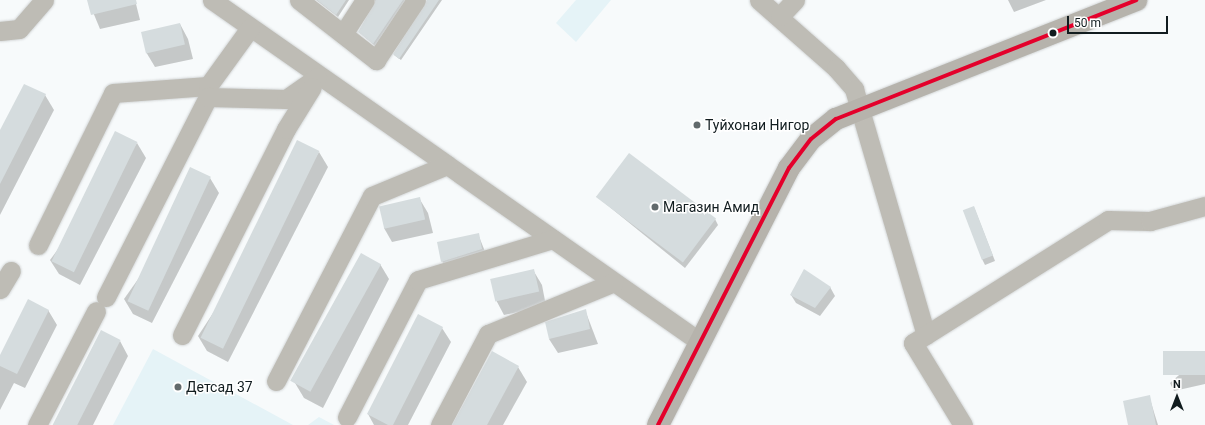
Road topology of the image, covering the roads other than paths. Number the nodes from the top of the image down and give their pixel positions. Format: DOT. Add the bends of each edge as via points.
graph roads {
  1 [pos="44,0"];
  2 [pos="212,0"];
  3 [pos="365,0"];
  4 [pos="416,0"];
  5 [pos="759,0"];
  6 [pos="795,0"];
  7 [pos="1136,0"];
  8 [pos="307,2"];
  9 [pos="780,16"];
  10 [pos="250,28"];
  11 [pos="0,31"];
  12 [pos="343,34"];
  13 [pos="318,77"];
  14 [pos="860,109"];
  15 [pos="447,165"];
  16 [pos="1205,206"];
  17 [pos="553,239"];
  18 [pos="38,245"];
  19 [pos="11,271"];
  20 [pos="614,282"];
  21 [pos="0,289"];
  22 [pos="182,335"];
  23 [pos="926,335"];
  24 [pos="700,342"];
  25 [pos="276,381"];
  26 [pos="347,417"];
  27 [pos="37,425"];
  28 [pos="440,425"];
  29 [pos="658,425"];
  30 [pos="963,425"];
  1 -- 11 [label="street" via="19,29"];
  2 -- 10 [label="street"];
  3 -- 12 [label="street"];
  4 -- 12 [label="street" via="376,60"];
  5 -- 9 [label="street"];
  6 -- 9 [label="street"];
  7 -- 14 [label="main road"];
  8 -- 12 [label="street"];
  9 -- 14 [label="street" via="854,89"];
  10 -- 13 [label="street"];
  10 -- 18 [label="street" via="208,86 113,93"];
  13 -- 15 [label="street"];
  13 -- 22 [label="street" via="286,129"];
  13 -- 27 [label="street" via="286,99 208,97"];
  14 -- 23 [label="street"];
  14 -- 24 [label="main road" via="836,119 811,139 789,168"];
  15 -- 17 [label="street"];
  15 -- 25 [label="street" via="372,196"];
  16 -- 23 [label="street" via="1150,221 1108,220"];
  17 -- 20 [label="street"];
  17 -- 26 [label="street" via="418,280"];
  19 -- 21 [label="street"];
  20 -- 24 [label="street"];
  20 -- 28 [label="street" via="488,334"];
  23 -- 30 [label="street" via="913,342"];
  24 -- 29 [label="main road"];
}
